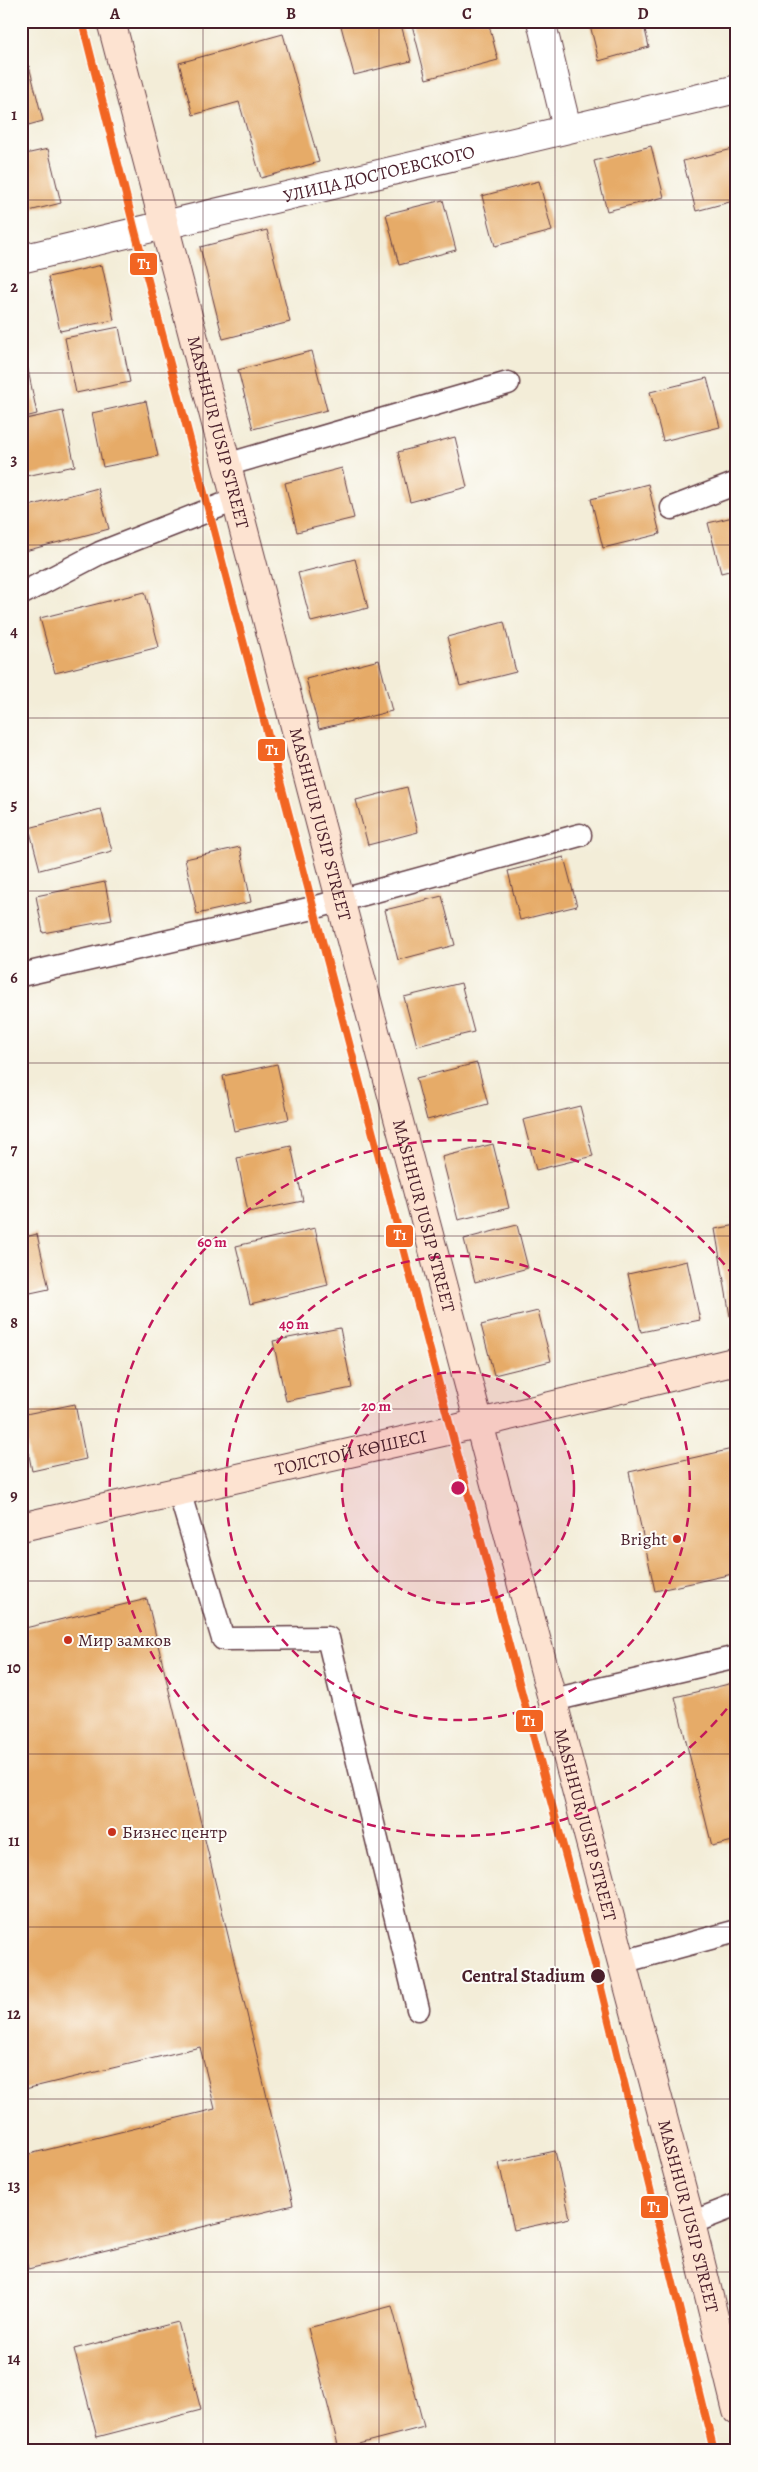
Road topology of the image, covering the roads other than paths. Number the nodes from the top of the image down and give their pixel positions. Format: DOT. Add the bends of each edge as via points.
graph roads {
  1 [pos="111,21"];
  2 [pos="541,21"];
  3 [pos="737,89"];
  4 [pos="567,128"];
  5 [pos="163,224"];
  6 [pos="21,259"];
  7 [pos="508,383"];
  8 [pos="226,464"];
  9 [pos="737,483"];
  10 [pos="235,500"];
  11 [pos="672,508"];
  12 [pos="21,594"];
  13 [pos="580,835"];
  14 [pos="340,899"];
  15 [pos="21,975"];
  16 [pos="737,1361"];
  17 [pos="479,1423"];
  18 [pos="179,1491"];
  19 [pos="21,1527"];
  20 [pos="737,1658"];
  21 [pos="552,1700"];
  22 [pos="737,1930"];
  23 [pos="622,1962"];
  24 [pos="418,2009"];
  25 [pos="737,2205"];
  26 [pos="691,2223"];
  27 [pos="737,2411"];
  1 -- 5 [label="street, MASHHUR JUSIP STREET"];
  2 -- 4 [label="street"];
  3 -- 4 [label="street, УЛИЦА ДОСТОЕВСКОГО"];
  4 -- 5 [label="street, УЛИЦА ДОСТОЕВСКОГО"];
  5 -- 6 [label="street, УЛИЦА ДОСТОЕВСКОГО"];
  5 -- 8 [label="street, MASHHUR JUSIP STREET"];
  7 -- 8 [label="lane"];
  8 -- 10 [label="street, MASHHUR JUSIP STREET"];
  9 -- 11 [label="lane"];
  10 -- 12 [label="lane" via="100,553"];
  10 -- 14 [label="street, MASHHUR JUSIP STREET"];
  13 -- 14 [label="lane"];
  14 -- 15 [label="lane"];
  14 -- 17 [label="street, MASHHUR JUSIP STREET"];
  16 -- 17 [label="street, ТОЛСТОЙ КӨШЕСІ"];
  17 -- 18 [label="street, ТОЛСТОЙ КӨШЕСІ"];
  17 -- 21 [label="street, MASHHUR JUSIP STREET"];
  18 -- 19 [label="street, ТОЛСТОЙ КӨШЕСІ"];
  18 -- 24 [label="lane" via="223,1639 328,1638"];
  20 -- 21 [label="lane"];
  21 -- 23 [label="street, MASHHUR JUSIP STREET"];
  22 -- 23 [label="lane"];
  23 -- 26 [label="street, MASHHUR JUSIP STREET"];
  25 -- 26 [label="lane"];
  26 -- 27 [label="street, MASHHUR JUSIP STREET"];
}
